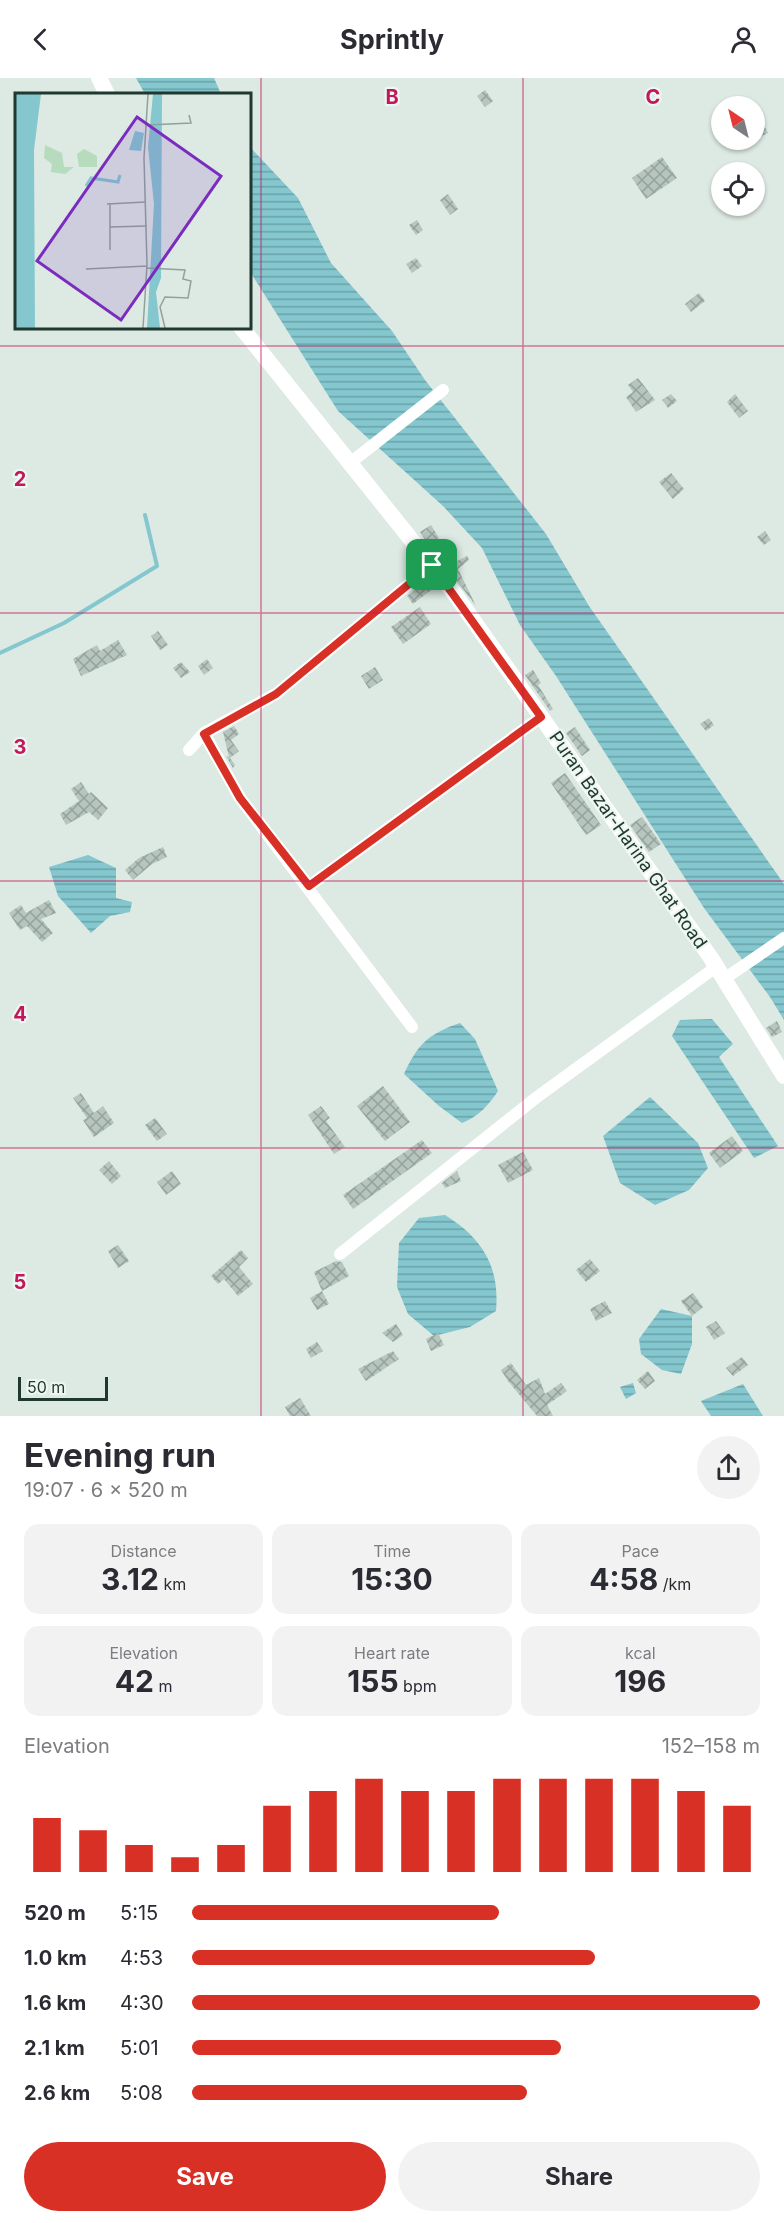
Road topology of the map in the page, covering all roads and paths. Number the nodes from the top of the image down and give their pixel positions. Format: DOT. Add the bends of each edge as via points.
graph roads {
  1 [pos="100,78"];
  2 [pos="107,93"];
  3 [pos="242,328"];
  4 [pos="442,390"];
  5 [pos="350,463"];
  6 [pos="432,565"];
  7 [pos="541,717"];
  8 [pos="204,734"];
  9 [pos="189,750"];
  10 [pos="309,886"];
  11 [pos="784,938"];
  12 [pos="720,973"];
  13 [pos="412,1028"];
  14 [pos="784,1076"];
  15 [pos="340,1254"];
  1 -- 2 [label="main road"];
  3 -- 5 [label="main road, Puran Bazar-Harina Ghat Road"];
  4 -- 5 [label="street"];
  5 -- 6 [label="main road, Puran Bazar-Harina Ghat Road"];
  6 -- 7 [label="main road, Puran Bazar-Harina Ghat Road"];
  6 -- 8 [label="street" via="276,694"];
  7 -- 10 [label="street"];
  7 -- 12 [label="main road, Puran Bazar-Harina Ghat Road"];
  8 -- 9 [label="street"];
  8 -- 10 [label="street" via="240,798"];
  10 -- 13 [label="street"];
  11 -- 12 [label="street"];
  12 -- 14 [label="main road, Puran Bazar-Harina Ghat Road"];
  12 -- 15 [label="street" via="537,1097"];
}
